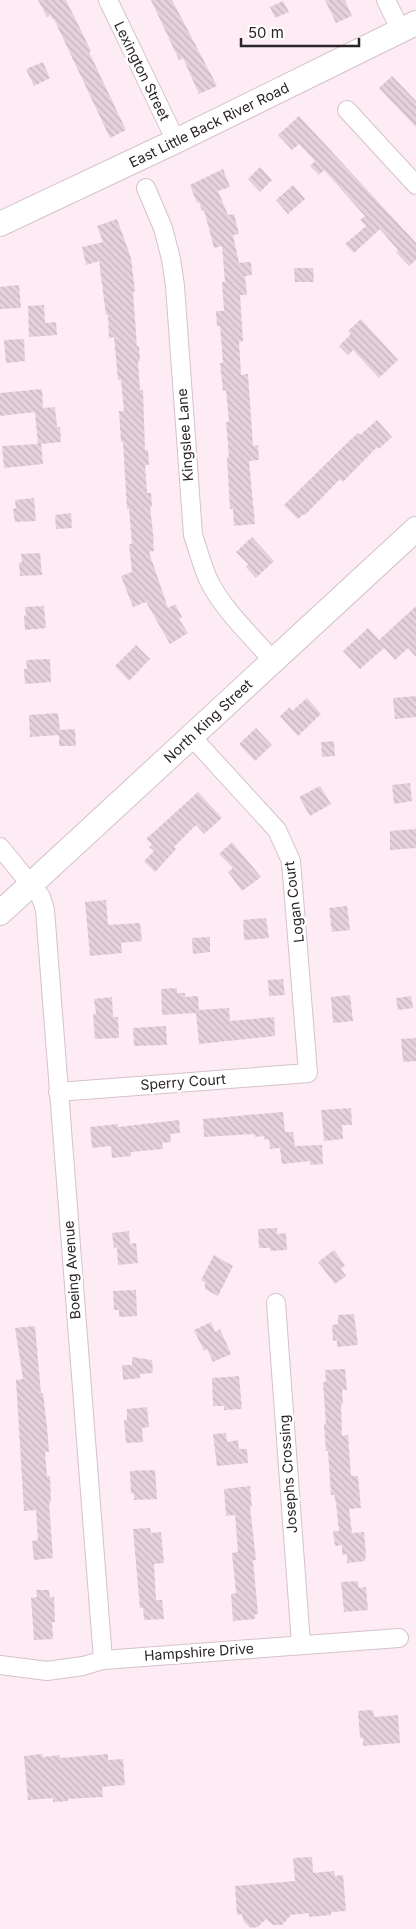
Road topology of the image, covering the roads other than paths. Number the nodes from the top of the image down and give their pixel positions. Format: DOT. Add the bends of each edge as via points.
graph roads {
  1 [pos="108,0"];
  2 [pos="386,0"];
  3 [pos="408,27"];
  4 [pos="347,110"];
  5 [pos="176,141"];
  6 [pos="416,185"];
  7 [pos="146,188"];
  8 [pos="0,224"];
  9 [pos="416,529"];
  10 [pos="273,660"];
  11 [pos="191,736"];
  12 [pos="0,848"];
  13 [pos="31,884"];
  14 [pos="0,912"];
  15 [pos="308,1073"];
  16 [pos="58,1092"];
  17 [pos="276,1303"];
  18 [pos="399,1638"];
  19 [pos="301,1644"];
  20 [pos="103,1660"];
  21 [pos="0,1665"];
  1 -- 5 [label="street, Lexington Street"];
  2 -- 3 [label="street"];
  3 -- 5 [label="main road, East Little Back River Road"];
  4 -- 6 [label="street"];
  5 -- 8 [label="main road, East Little Back River Road"];
  7 -- 10 [label="street, Kingslee Lane" via="163,228 175,286 193,535 209,581 221,600"];
  9 -- 10 [label="main road, North King Street"];
  10 -- 11 [label="main road, North King Street"];
  11 -- 13 [label="main road, North King Street"];
  11 -- 15 [label="street, Logan Court" via="277,830 291,861"];
  12 -- 13 [label="street, Boeing Avenue"];
  13 -- 14 [label="main road, North King Street"];
  13 -- 16 [label="street, Boeing Avenue" via="41,897 45,910"];
  15 -- 16 [label="street, Sperry Court"];
  16 -- 20 [label="street, Boeing Avenue"];
  17 -- 19 [label="street, Josephs Crossing"];
  18 -- 19 [label="street, Hampshire Drive"];
  19 -- 20 [label="street, Hampshire Drive"];
  20 -- 21 [label="street, Hampshire Drive" via="47,1671"];
}
